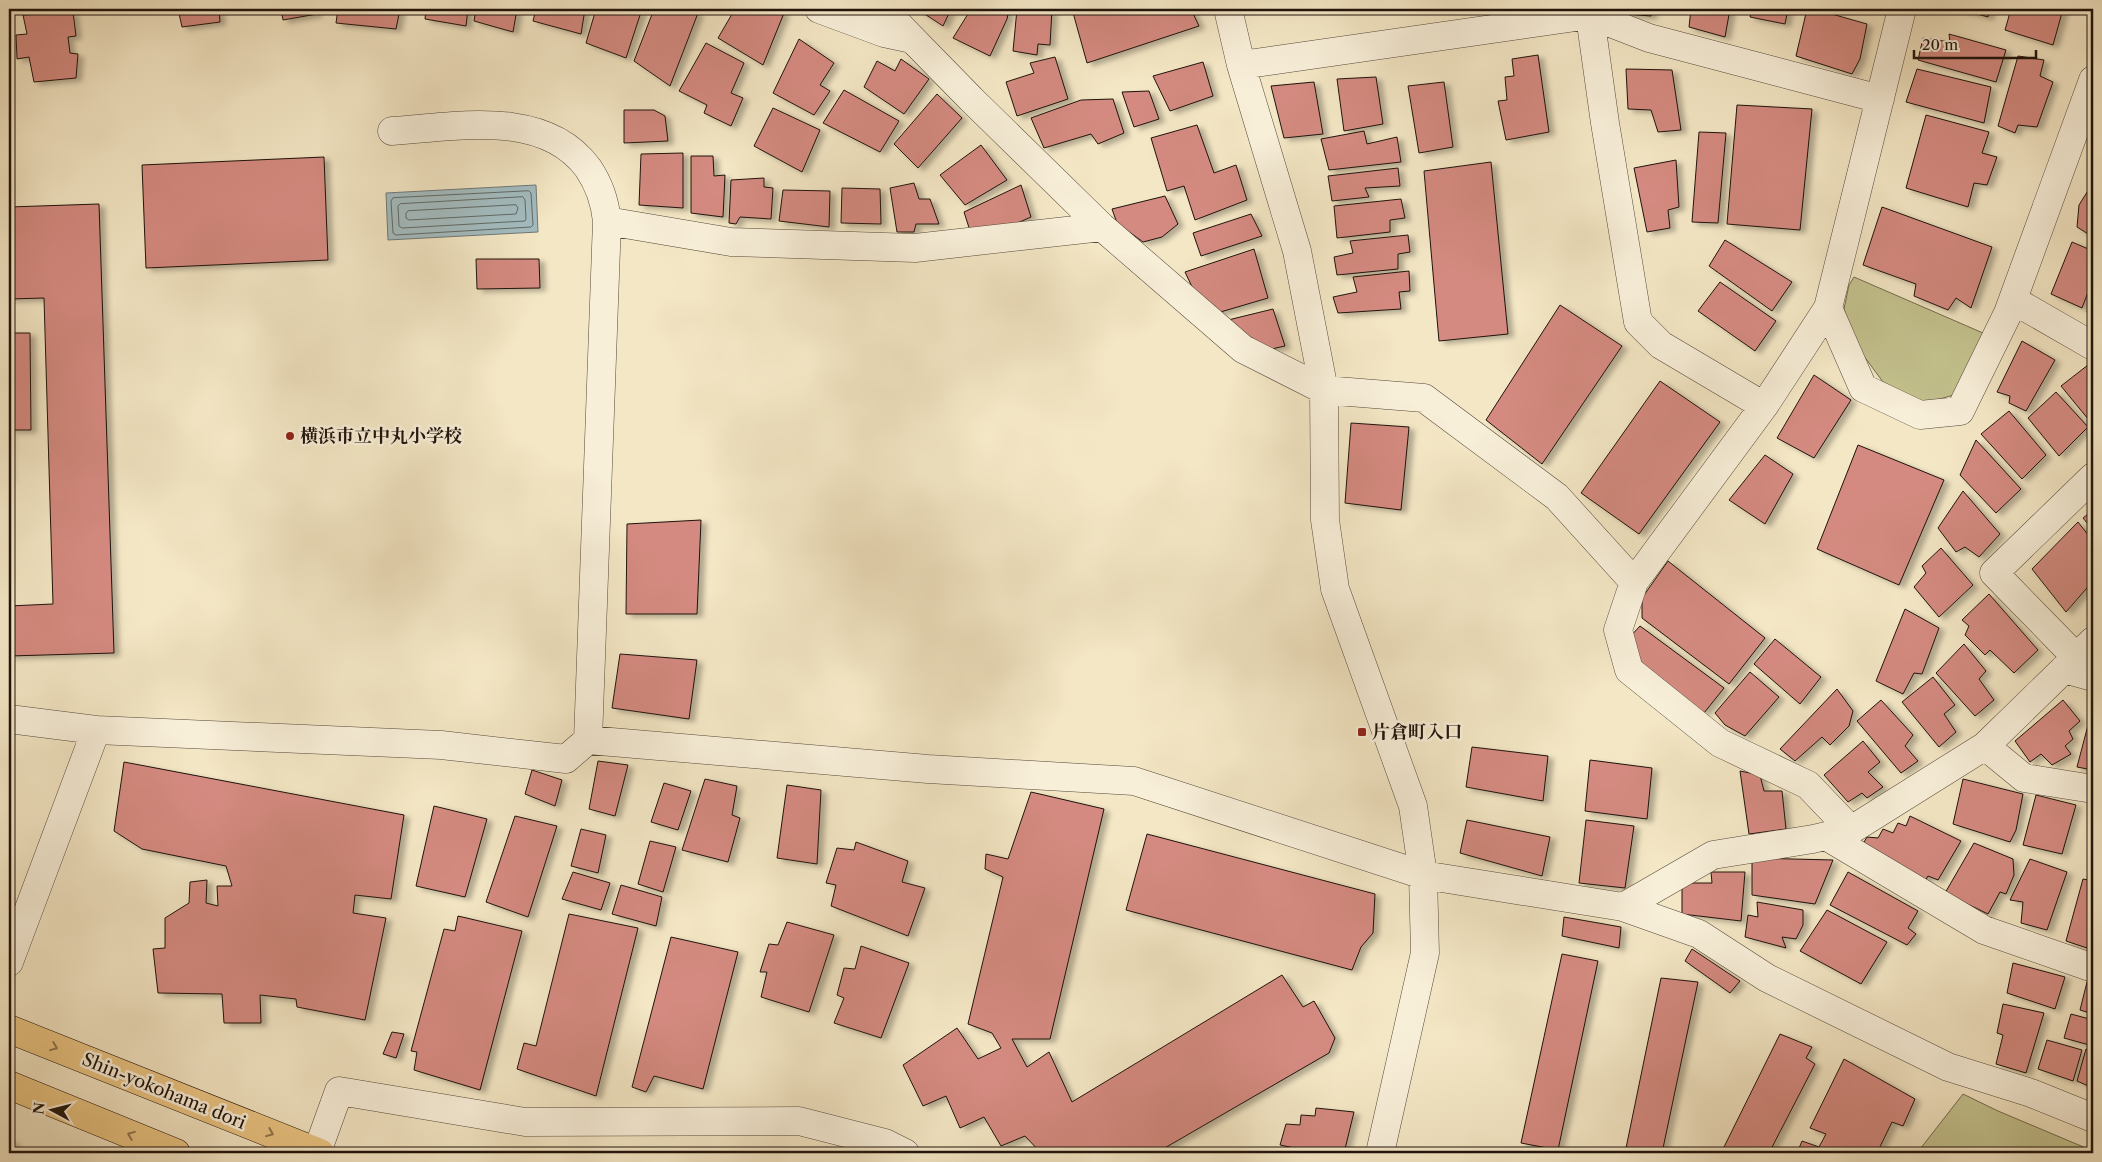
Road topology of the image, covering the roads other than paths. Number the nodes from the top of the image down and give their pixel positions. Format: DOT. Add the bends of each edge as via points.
graph roads {
  1 [pos="819,9"];
  2 [pos="883,9"];
  3 [pos="1228,9"];
  4 [pos="1902,9"];
  5 [pos="1589,12"];
  6 [pos="912,39"];
  7 [pos="1241,65"];
  8 [pos="2093,80"];
  9 [pos="1880,99"];
  10 [pos="392,131"];
  11 [pos="607,221"];
  12 [pos="1102,227"];
  13 [pos="2013,300"];
  14 [pos="1828,308"];
  15 [pos="2093,346"];
  16 [pos="1324,390"];
  17 [pos="1764,406"];
  18 [pos="2093,477"];
  19 [pos="1634,582"];
  20 [pos="2082,661"];
  21 [pos="9,719"];
  22 [pos="96,730"];
  23 [pos="588,740"];
  24 [pos="1985,746"];
  25 [pos="2093,789"];
  26 [pos="1838,833"];
  27 [pos="1422,875"];
  28 [pos="1623,907"];
  29 [pos="9,962"];
  30 [pos="2093,968"];
  31 [pos="9,1030"];
  32 [pos="9,1085"];
  33 [pos="2093,1118"];
  34 [pos="176,1153"];
  35 [pos="318,1153"];
  36 [pos="905,1153"];
  37 [pos="1380,1153"];
  1 -- 6 [label="street" via="884,33"];
  2 -- 6 [label="street"];
  3 -- 7 [label="street"];
  4 -- 9 [label="street"];
  5 -- 7 [label="street"];
  5 -- 9 [label="street" via="1650,38"];
  5 -- 17 [label="street" via="1638,322 1660,345"];
  6 -- 12 [label="street"];
  7 -- 16 [label="street" via="1297,251"];
  8 -- 13 [label="street"];
  9 -- 14 [label="street"];
  10 -- 11 [label="street" via="488,125 530,130 556,140 580,158 594,178 606,206"];
  11 -- 12 [label="street" via="731,242 915,248"];
  11 -- 23 [label="street"];
  12 -- 16 [label="street" via="1243,349"];
  13 -- 14 [label="street" via="1960,411 1920,415 1863,388"];
  13 -- 15 [label="street"];
  14 -- 17 [label="street"];
  16 -- 19 [label="street" via="1424,398 1557,497"];
  16 -- 27 [label="street" via="1325,520 1335,589 1413,806"];
  17 -- 19 [label="street"];
  18 -- 20 [label="street" via="1994,573"];
  19 -- 26 [label="street" via="1618,630 1629,670 1720,743 1808,785"];
  20 -- 24 [label="street"];
  21 -- 22 [label="street"];
  22 -- 23 [label="street" via="441,745 566,759"];
  22 -- 29 [label="street"];
  23 -- 27 [label="street" via="1134,781"];
  24 -- 25 [label="street" via="2024,778"];
  24 -- 26 [label="street"];
  26 -- 28 [label="street" via="1713,855"];
  26 -- 30 [label="street" via="1984,930"];
  27 -- 28 [label="street"];
  27 -- 37 [label="street" via="1425,953"];
  28 -- 33 [label="street" via="1699,934 1768,978 1948,1067 2031,1093"];
  31 -- 35 [label="main road, Shin-yokohama dori, one-way"];
  34 -- 32 [label="main road, one-way"];
  35 -- 36 [label="street" via="339,1091 525,1122 798,1121 885,1143"];
}
